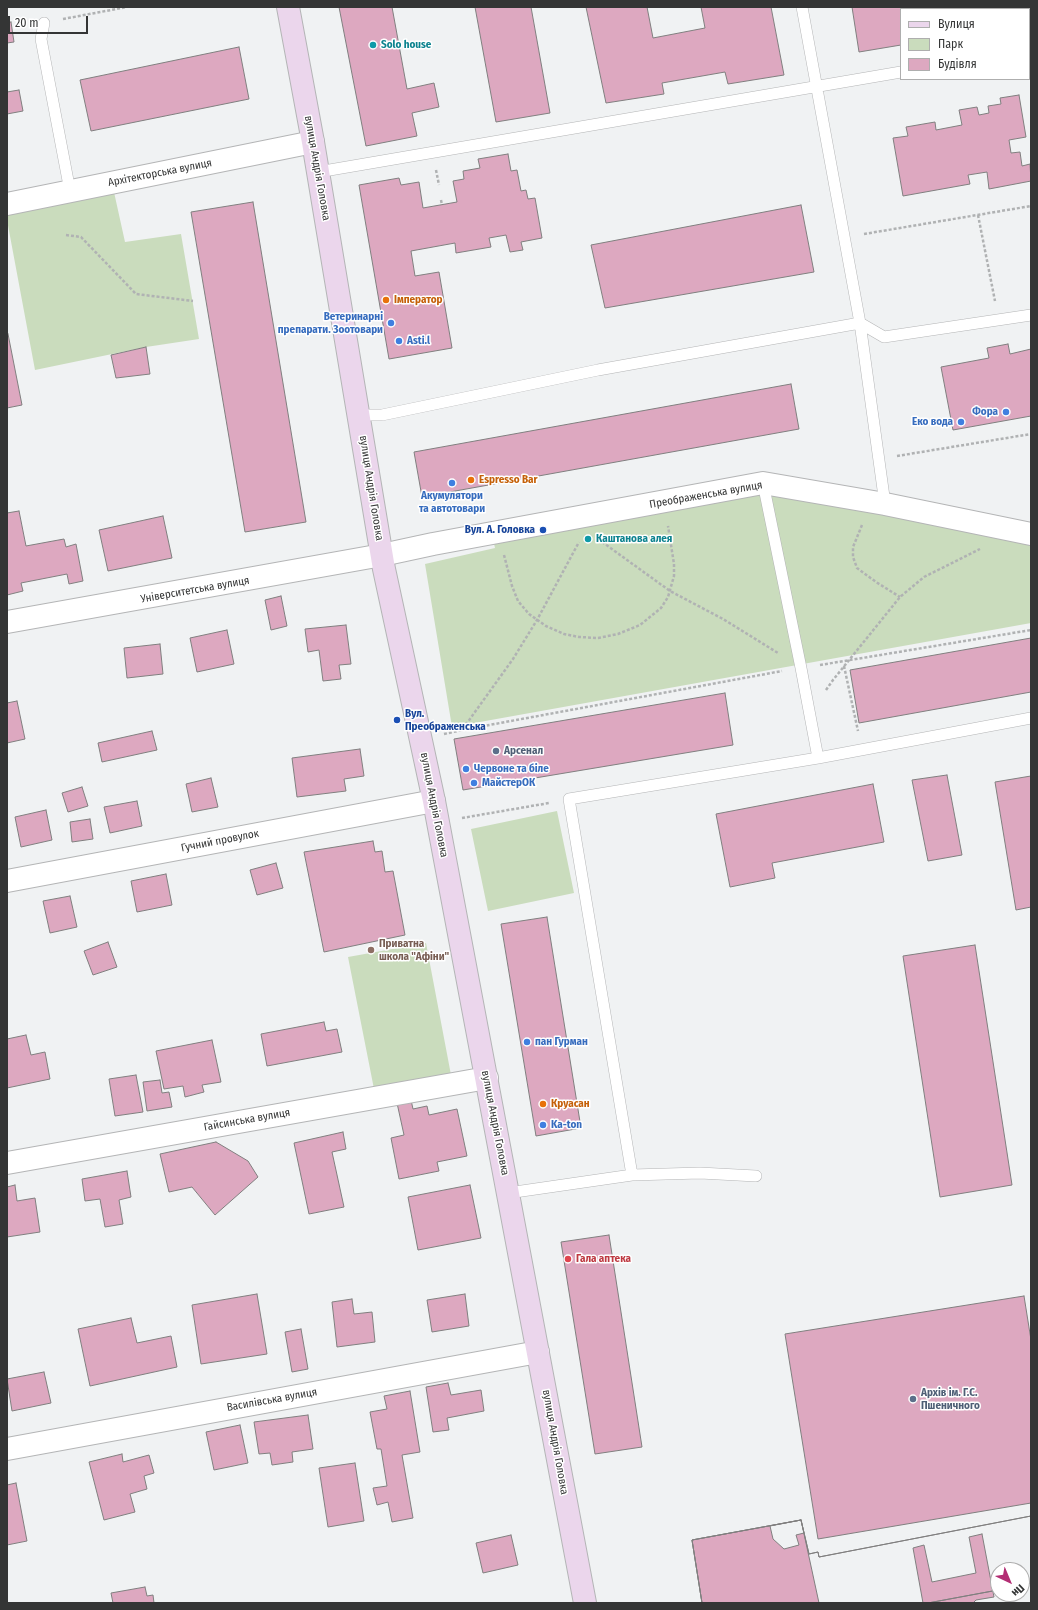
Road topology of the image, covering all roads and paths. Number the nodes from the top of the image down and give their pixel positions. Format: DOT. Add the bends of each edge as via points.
graph roads {
  1 [pos="127,7"];
  2 [pos="288,7"];
  3 [pos="802,7"];
  4 [pos="44,23"];
  5 [pos="900,72"];
  6 [pos="816,86"];
  7 [pos="314,142"];
  8 [pos="318,172"];
  9 [pos="70,191"];
  10 [pos="441,200"];
  11 [pos="7,204"];
  12 [pos="442,205"];
  13 [pos="1031,206"];
  14 [pos="978,215"];
  15 [pos="66,235"];
  16 [pos="844,237"];
  17 [pos="193,301"];
  18 [pos="1031,315"];
  19 [pos="998,320"];
  20 [pos="860,323"];
  21 [pos="360,416"];
  22 [pos="1031,434"];
  23 [pos="879,459"];
  24 [pos="763,483"];
  25 [pos="885,504"];
  26 [pos="863,522"];
  27 [pos="592,534"];
  28 [pos="670,534"];
  29 [pos="1031,534"];
  30 [pos="582,537"];
  31 [pos="382,556"];
  32 [pos="505,564"];
  33 [pos="936,571"];
  34 [pos="670,591"];
  35 [pos="900,597"];
  36 [pos="537,620"];
  37 [pos="7,622"];
  38 [pos="1031,630"];
  39 [pos="848,661"];
  40 [pos="844,666"];
  41 [pos="801,668"];
  42 [pos="1031,718"];
  43 [pos="811,721"];
  44 [pos="462,730"];
  45 [pos="443,734"];
  46 [pos="862,749"];
  47 [pos="818,758"];
  48 [pos="569,799"];
  49 [pos="434,801"];
  50 [pos="457,819"];
  51 [pos="7,880"];
  52 [pos="487,1078"];
  53 [pos="7,1163"];
  54 [pos="632,1175"];
  55 [pos="756,1176"];
  56 [pos="508,1193"];
  57 [pos="538,1352"];
  58 [pos="7,1449"];
  59 [pos="585,1603"];
  1 -- 4 [label="path"];
  2 -- 7 [label="main road, вулиця Андрія Головка"];
  3 -- 6 [label="lane"];
  4 -- 9 [label="lane" via="41,39"];
  5 -- 6 [label="lane"];
  6 -- 8 [label="lane"];
  6 -- 16 [label="lane"];
  7 -- 8 [label="main road, вулиця Андрія Головка"];
  7 -- 9 [label="street, Архітекторська вулиця"];
  8 -- 21 [label="main road, вулиця Андрія Головка"];
  9 -- 11 [label="street, Архітекторська вулиця"];
  10 -- 12 [label="path"];
  13 -- 14 [label="path"];
  14 -- 16 [label="path"];
  14 -- 19 [label="path"];
  15 -- 17 [label="path" via="81,237 136,294"];
  16 -- 20 [label="lane"];
  18 -- 19 [label="lane"];
  19 -- 20 [label="lane" via="884,337"];
  20 -- 21 [label="lane" via="598,370 382,415"];
  20 -- 23 [label="lane"];
  21 -- 31 [label="main road, вулиця Андрія Головка"];
  22 -- 23 [label="path"];
  23 -- 25 [label="lane"];
  24 -- 25 [label="street, Преображенська вулиця"];
  24 -- 31 [label="street, Преображенська вулиця" via="433,544"];
  24 -- 41 [label="lane"];
  25 -- 29 [label="street, Преображенська вулиця"];
  26 -- 35 [label="path" via="853,547 857,568"];
  27 -- 34 [label="path"];
  28 -- 34 [label="path" via="674,576"];
  30 -- 36 [label="path"];
  31 -- 37 [label="street, Університетська вулиця"];
  31 -- 49 [label="main road, вулиця Андрія Головка"];
  32 -- 36 [label="path" via="518,601"];
  33 -- 35 [label="path" via="924,577"];
  34 -- 36 [label="path" via="661,608 652,617 618,634 598,638 579,637 564,634"];
  34 -- 41 [label="path" via="723,619"];
  35 -- 39 [label="path"];
  36 -- 44 [label="path" via="513,659"];
  38 -- 39 [label="path"];
  39 -- 40 [label="path"];
  39 -- 41 [label="path"];
  40 -- 43 [label="path" via="814,710"];
  40 -- 46 [label="path"];
  41 -- 43 [label="lane"];
  41 -- 44 [label="path"];
  42 -- 46 [label="lane"];
  43 -- 47 [label="lane"];
  44 -- 45 [label="path"];
  46 -- 47 [label="lane"];
  47 -- 48 [label="lane"];
  48 -- 50 [label="path"];
  48 -- 54 [label="lane"];
  49 -- 51 [label="street, Гучний провулок"];
  49 -- 52 [label="main road, вулиця Андрія Головка"];
  52 -- 53 [label="street, Гайсинська вулиця"];
  52 -- 56 [label="main road, вулиця Андрія Головка"];
  54 -- 55 [label="lane" via="700,1173"];
  54 -- 56 [label="lane"];
  56 -- 57 [label="main road, вулиця Андрія Головка"];
  57 -- 58 [label="street, Василівська вулиця"];
  57 -- 59 [label="main road, вулиця Андрія Головка"];
}
